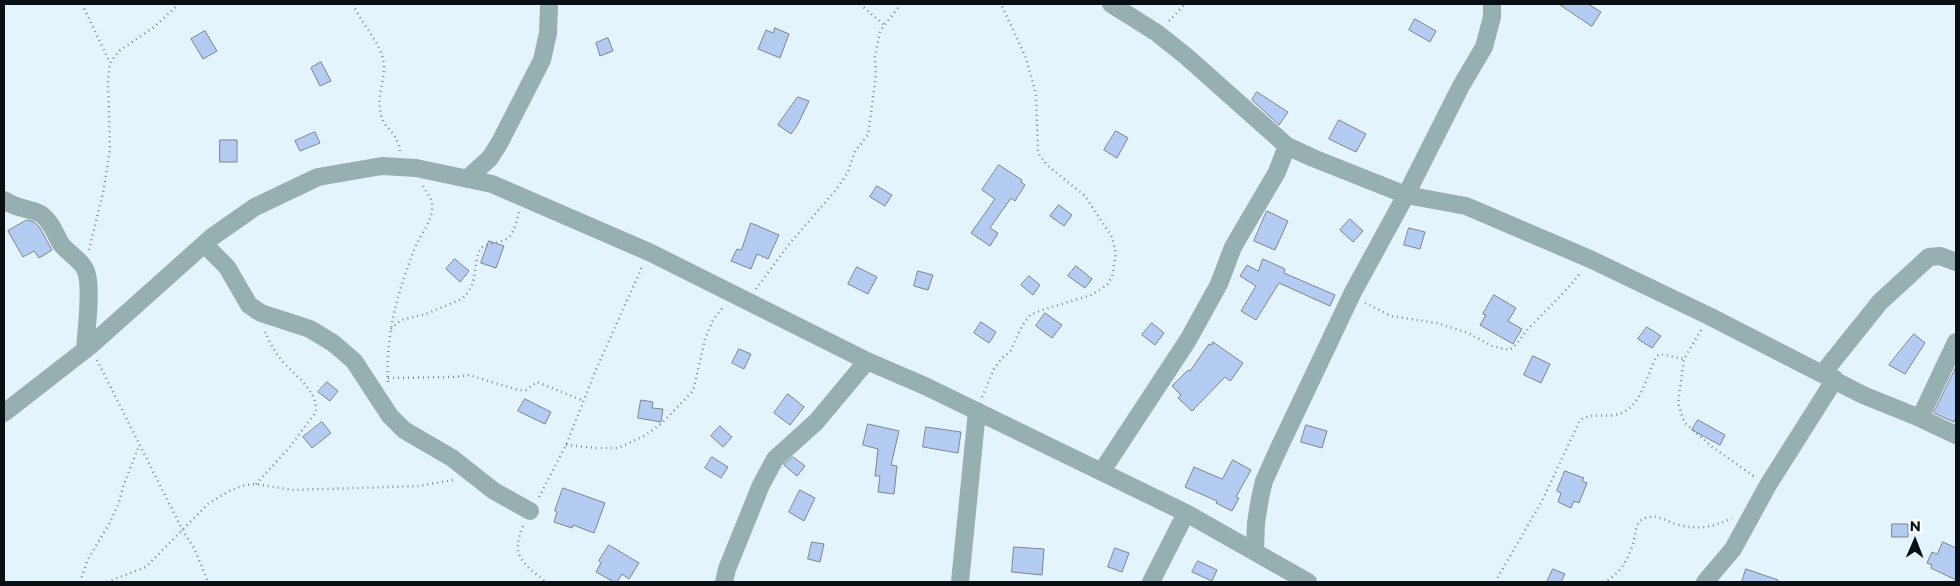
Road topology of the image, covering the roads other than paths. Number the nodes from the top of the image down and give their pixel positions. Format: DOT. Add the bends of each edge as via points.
graph roads {
  1 [pos="1111,4"];
  2 [pos="1492,4"];
  3 [pos="549,7"];
  4 [pos="1287,146"];
  5 [pos="467,179"];
  6 [pos="1406,196"];
  7 [pos="4,200"];
  8 [pos="204,244"];
  9 [pos="1956,262"];
  10 [pos="1956,342"];
  11 [pos="87,348"];
  12 [pos="867,361"];
  13 [pos="1829,376"];
  14 [pos="976,411"];
  15 [pos="4,413"];
  16 [pos="1920,418"];
  17 [pos="1956,435"];
  18 [pos="1102,471"];
  19 [pos="530,511"];
  20 [pos="1186,513"];
  21 [pos="1256,552"];
  22 [pos="724,582"];
  23 [pos="960,582"];
  24 [pos="1151,582"];
  25 [pos="1308,582"];
  26 [pos="1705,582"];
  1 -- 4 [label="street" via="1157,33 1187,57"];
  2 -- 6 [label="street" via="1484,47"];
  3 -- 5 [label="street" via="542,60 490,158"];
  4 -- 6 [label="street"];
  4 -- 18 [label="street" via="1277,172 1233,247 1219,284 1192,332"];
  5 -- 8 [label="street" via="416,168 382,166 318,177 255,208"];
  5 -- 12 [label="street" via="492,184 648,252"];
  6 -- 13 [label="street" via="1466,206 1590,259"];
  6 -- 21 [label="street" via="1353,292 1264,481 1256,523"];
  7 -- 11 [label="street" via="22,210 41,214 68,252 85,269 88,280"];
  8 -- 11 [label="street"];
  8 -- 19 [label="street" via="227,267 249,305 261,313 310,329 334,343 354,361 390,416 404,430 452,458 494,491"];
  9 -- 13 [label="street" via="1940,256 1929,257 1880,302"];
  10 -- 16 [label="street"];
  11 -- 15 [label="street"];
  12 -- 14 [label="street"];
  12 -- 22 [label="street" via="816,422 775,460 761,485"];
  13 -- 16 [label="street" via="1863,395"];
  13 -- 26 [label="street" via="1733,549"];
  14 -- 18 [label="street"];
  14 -- 23 [label="street"];
  16 -- 17 [label="street"];
  18 -- 20 [label="street"];
  20 -- 21 [label="street"];
  20 -- 24 [label="street"];
  21 -- 25 [label="street"];
}
